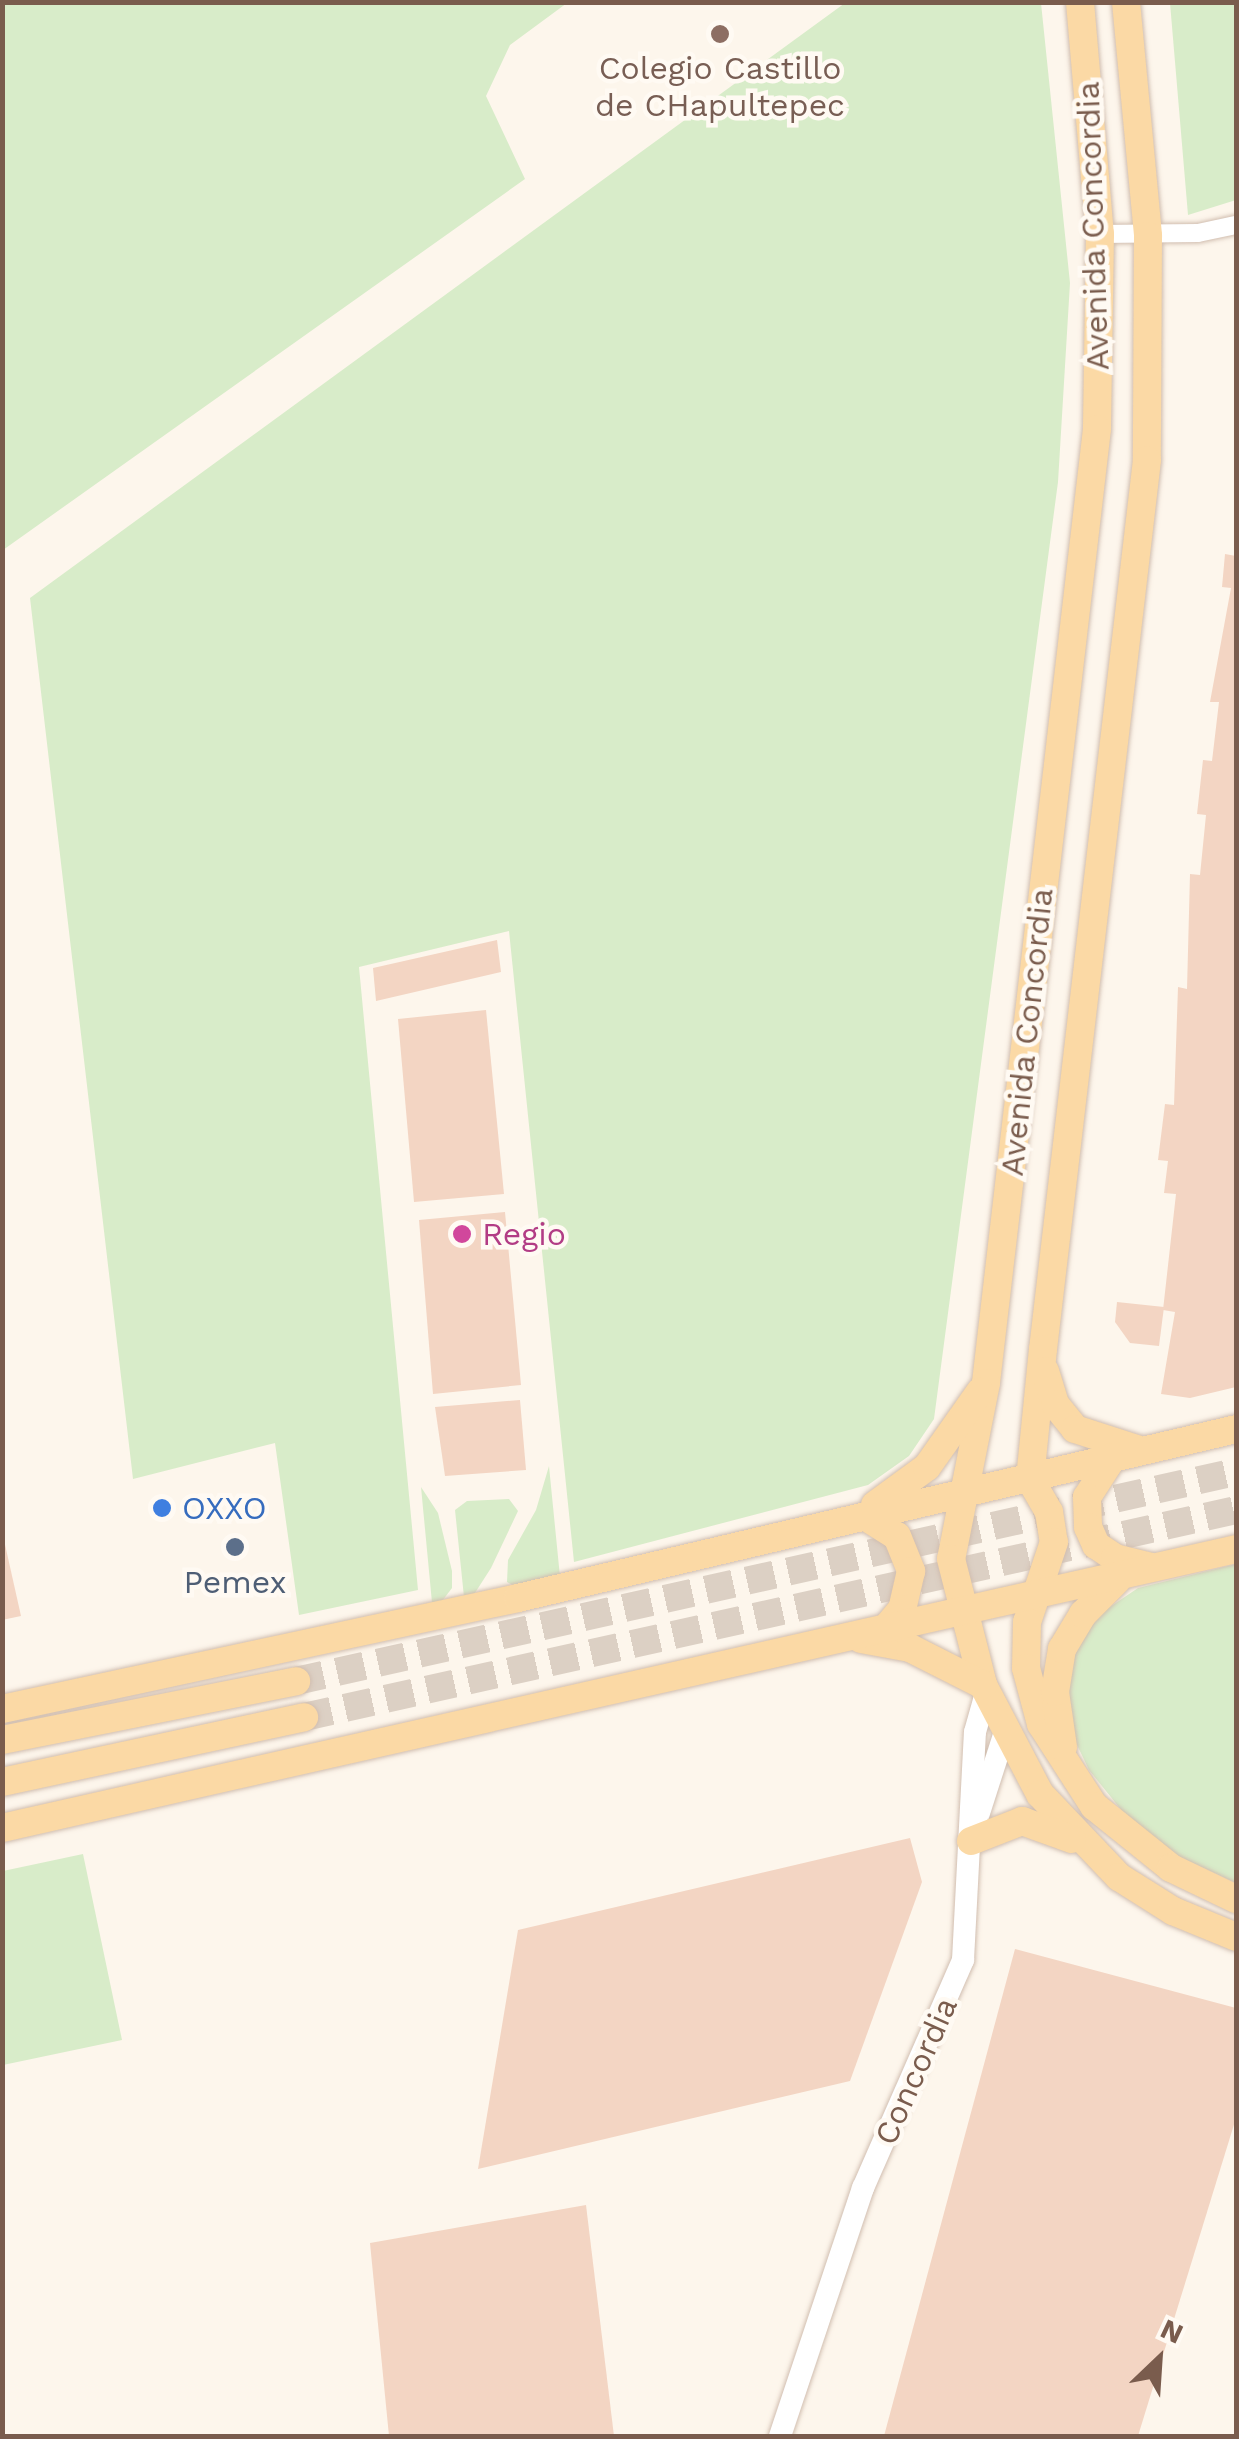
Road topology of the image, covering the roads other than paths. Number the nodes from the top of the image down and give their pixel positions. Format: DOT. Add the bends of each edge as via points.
graph roads {
  1 [pos="1080,2"];
  2 [pos="1126,2"];
  3 [pos="1236,225"];
  4 [pos="1100,234"];
  5 [pos="1148,236"];
  6 [pos="1043,1349"];
  7 [pos="986,1382"];
  8 [pos="1236,1429"];
  9 [pos="1126,1454"];
  10 [pos="1030,1479"];
  11 [pos="963,1492"];
  12 [pos="858,1518"];
  13 [pos="1236,1549"];
  14 [pos="1152,1567"];
  15 [pos="1117,1580"];
  16 [pos="1037,1593"];
  17 [pos="961,1606"];
  18 [pos="886,1628"];
  19 [pos="854,1637"];
  20 [pos="296,1681"];
  21 [pos="984,1689"];
  22 [pos="2,1709"];
  23 [pos="304,1717"];
  24 [pos="1004,1736"];
  25 [pos="2,1740"];
  26 [pos="1066,1768"];
  27 [pos="2,1782"];
  28 [pos="2,1828"];
  29 [pos="971,1838"];
  30 [pos="1082,1844"];
  31 [pos="1236,1899"];
  32 [pos="1236,1936"];
  33 [pos="780,2436"];
  1 -- 4 [label="main road, Avenida Concordia"];
  2 -- 5 [label="main road, Avenida Concordia"];
  3 -- 5 [label="street"];
  4 -- 5 [label="street"];
  4 -- 7 [label="main road, Avenida Concordia" via="1097,428"];
  5 -- 6 [label="main road, Avenida Concordia" via="1146,460"];
  6 -- 9 [label="main road" via="1047,1382 1066,1420"];
  6 -- 10 [label="main road, Avenida Concordia"];
  7 -- 11 [label="main road, Avenida Concordia"];
  7 -- 12 [label="main road" via="927,1467"];
  8 -- 9 [label="main road"];
  9 -- 10 [label="main road"];
  9 -- 14 [label="main road" via="1087,1497 1088,1527 1096,1545 1114,1558"];
  10 -- 11 [label="main road"];
  10 -- 16 [label="main road" via="1054,1526"];
  11 -- 12 [label="main road"];
  11 -- 17 [label="main road, Avenida Concordia" via="950,1560"];
  12 -- 18 [label="main road" via="897,1536 911,1571 902,1609"];
  12 -- 22 [label="main road"];
  13 -- 14 [label="main road"];
  14 -- 15 [label="main road"];
  15 -- 16 [label="main road"];
  15 -- 26 [label="main road" via="1069,1634 1056,1668"];
  16 -- 17 [label="main road"];
  16 -- 26 [label="main road" via="1025,1640 1030,1699"];
  17 -- 18 [label="main road"];
  17 -- 21 [label="main road, Avenida Concordia"];
  18 -- 19 [label="main road"];
  19 -- 21 [label="main road" via="910,1648"];
  19 -- 28 [label="main road"];
  20 -- 25 [label="main road"];
  21 -- 24 [label="main road, Avenida Concordia"];
  21 -- 29 [label="street, Concordia"];
  23 -- 27 [label="main road"];
  24 -- 29 [label="street"];
  24 -- 30 [label="main road, Avenida Concordia"];
  26 -- 31 [label="main road" via="1094,1806 1136,1843"];
  29 -- 30 [label="main road" via="1022,1822"];
  29 -- 33 [label="street, Concordia" via="970,1914 958,1974 863,2188"];
  30 -- 32 [label="main road, Avenida Concordia" via="1144,1894"];
}
